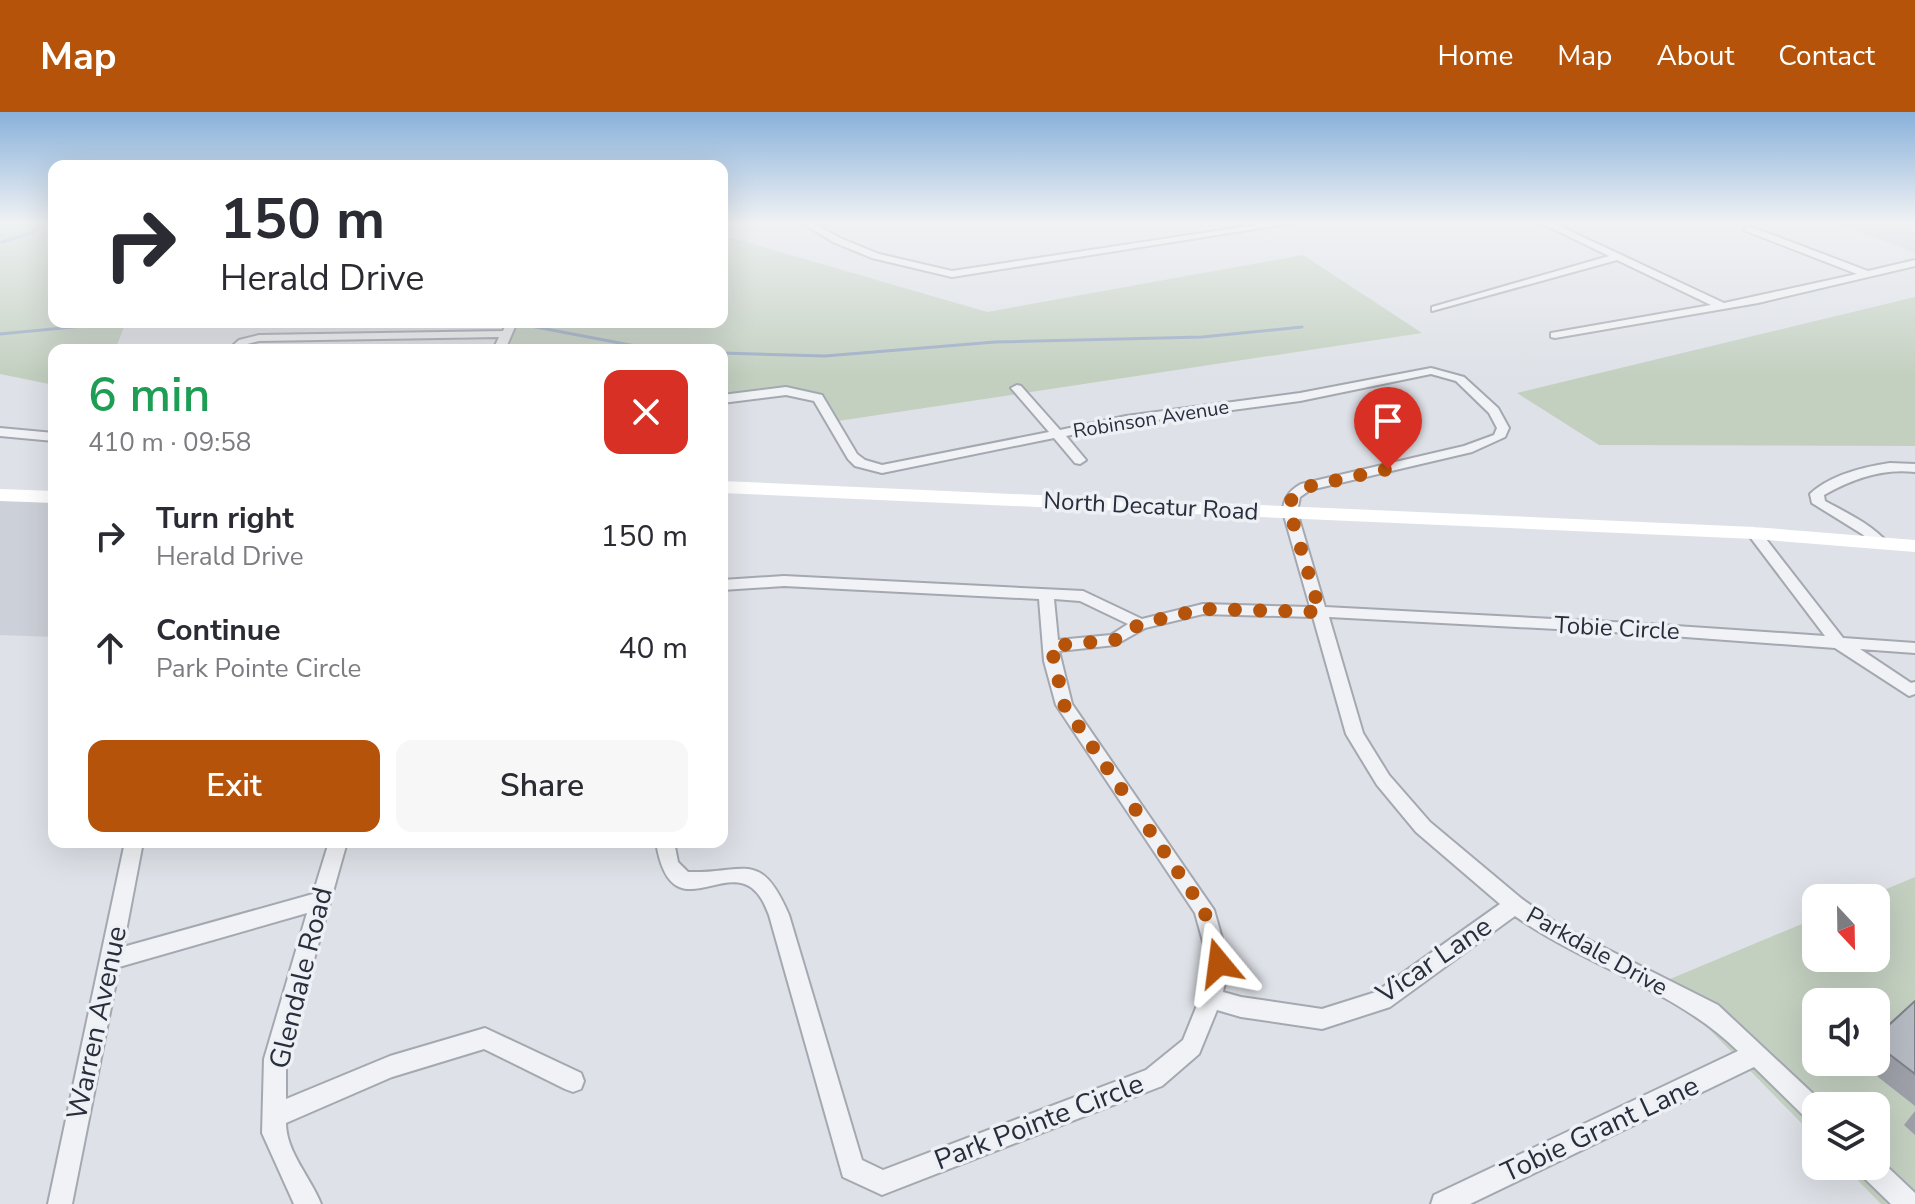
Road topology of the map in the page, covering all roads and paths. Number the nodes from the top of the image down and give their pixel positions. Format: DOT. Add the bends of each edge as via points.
graph roads {
  1 [pos="1561,273"];
  2 [pos="1651,273"];
  3 [pos="1871,273"];
  4 [pos="1866,274"];
  5 [pos="1722,306"];
  6 [pos="1436,309"];
  7 [pos="508,328"];
  8 [pos="505,334"];
  9 [pos="1555,335"];
  10 [pos="243,344"];
  11 [pos="501,344"];
  12 [pos="1017,388"];
  13 [pos="728,398"];
  14 [pos="0,432"];
  15 [pos="1058,434"];
  16 [pos="48,436"];
  17 [pos="1080,460"];
  18 [pos="1915,468"];
  19 [pos="728,487"];
  20 [pos="0,495"];
  21 [pos="48,497"];
  22 [pos="1290,512"];
  23 [pos="1754,533"];
  24 [pos="1881,543"];
  25 [pos="1915,546"];
  26 [pos="728,585"];
  27 [pos="1046,594"];
  28 [pos="1320,612"];
  29 [pos="1140,624"];
  30 [pos="1838,642"];
  31 [pos="1051,646"];
  32 [pos="1915,648"];
  33 [pos="1915,688"];
  34 [pos="133,848"];
  35 [pos="336,848"];
  36 [pos="665,848"];
  37 [pos="319,901"];
  38 [pos="1515,905"];
  39 [pos="110,960"];
  40 [pos="1211,998"];
  41 [pos="1757,1054"];
  42 [pos="573,1081"];
  43 [pos="1802,1098"];
  44 [pos="274,1116"];
  45 [pos="1884,1180"];
  46 [pos="60,1204"];
  47 [pos="309,1204"];
  48 [pos="1443,1204"];
  49 [pos="1908,1204"];
  1 -- 6 [label="street"];
  2 -- 5 [label="street"];
  3 -- 4 [label="street"];
  4 -- 5 [label="street"];
  5 -- 9 [label="street"];
  7 -- 8 [label="street"];
  8 -- 10 [label="street" via="259,338"];
  8 -- 11 [label="street"];
  12 -- 15 [label="street"];
  13 -- 15 [label="street, Robinson Avenue" via="802,392 818,398 852,456 871,467 898,467"];
  14 -- 16 [label="street"];
  15 -- 17 [label="street"];
  15 -- 22 [label="street, Robinson Avenue" via="1431,371 1460,379 1489,404 1502,425 1499,437 1476,447 1298,490"];
  18 -- 24 [label="street" via="1892,465 1817,494 1819,503"];
  19 -- 22 [label="main road, North Decatur Road"];
  20 -- 21 [label="main road"];
  22 -- 23 [label="main road, North Decatur Road"];
  22 -- 28 [label="street, Parkdale Drive"];
  23 -- 24 [label="main road, North Decatur Road"];
  23 -- 30 [label="street"];
  24 -- 25 [label="main road, North Decatur Road"];
  26 -- 27 [label="street" via="784,581"];
  27 -- 29 [label="street" via="1083,596"];
  27 -- 31 [label="street, Park Pointe Circle"];
  28 -- 29 [label="street" via="1203,609"];
  28 -- 30 [label="street, Tobie Circle"];
  28 -- 38 [label="street, Parkdale Drive" via="1355,734 1383,780 1423,827"];
  29 -- 31 [label="street" via="1115,640"];
  30 -- 32 [label="street, Tobie Circle"];
  30 -- 33 [label="street" via="1909,690"];
  31 -- 40 [label="street, Park Pointe Circle" via="1064,705 1204,910 1219,963"];
  34 -- 39 [label="street, Warren Avenue"];
  35 -- 37 [label="street, Glendale Road"];
  36 -- 40 [label="street, Park Pointe Circle" via="675,874 694,883 728,876 752,878 769,891 852,1168 882,1183 1154,1078 1191,1047"];
  37 -- 39 [label="street"];
  37 -- 44 [label="street, Glendale Road" via="275,1059"];
  38 -- 40 [label="street, Vicar Lane" via="1382,1000 1322,1019"];
  38 -- 41 [label="street, Parkdale Drive" via="1552,931 1710,1012"];
  39 -- 46 [label="street, Warren Avenue"];
  41 -- 43 [label="street, Parkdale Drive"];
  41 -- 48 [label="street, Tobie Grant Lane"];
  42 -- 44 [label="street" via="485,1038 390,1067"];
  44 -- 47 [label="street, Glendale Road" via="274,1133"];
  45 -- 49 [label="street"];
}
